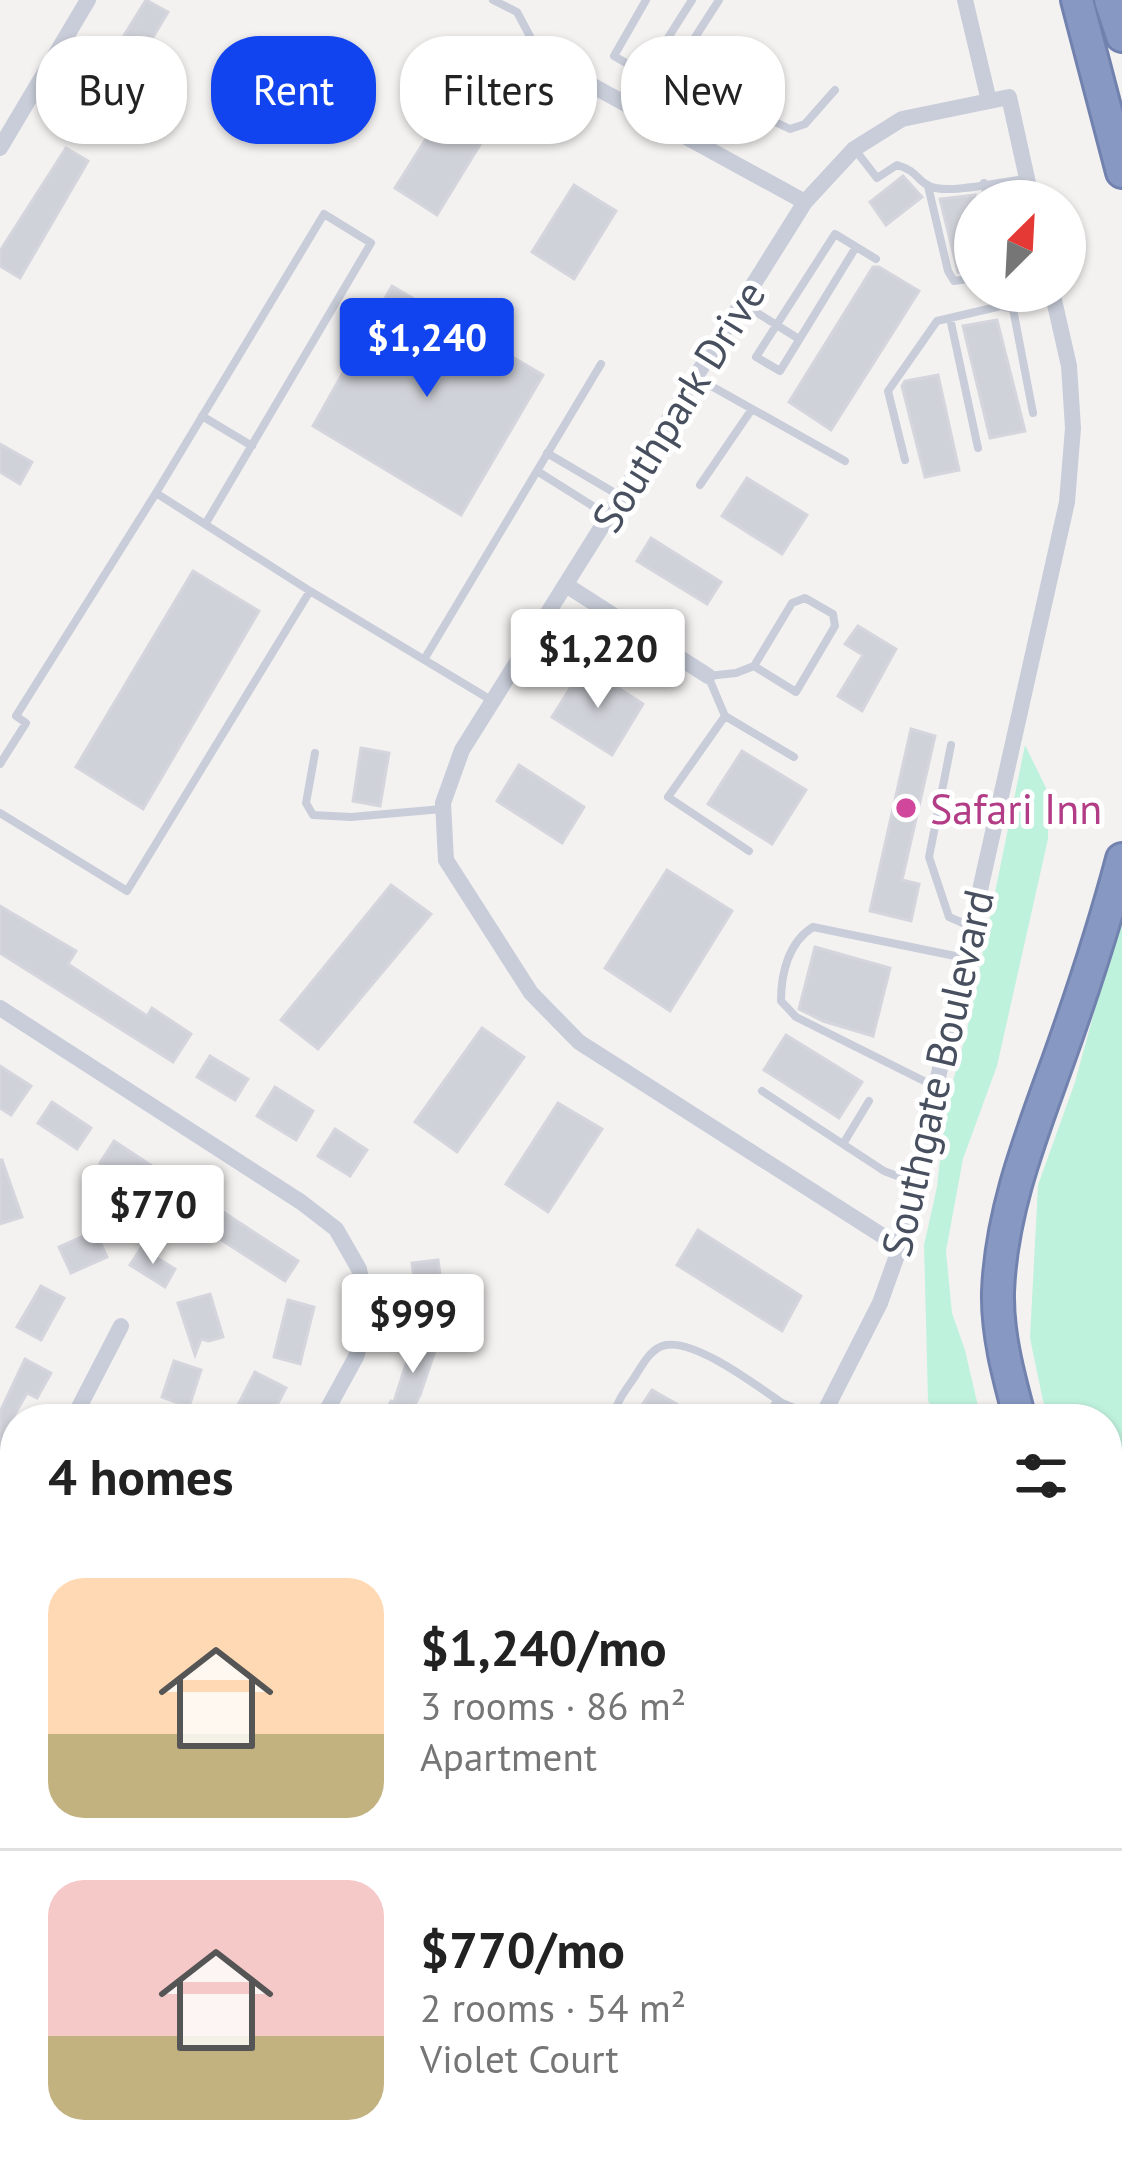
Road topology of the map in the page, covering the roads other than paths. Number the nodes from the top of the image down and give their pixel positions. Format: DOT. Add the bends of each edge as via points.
graph roads {
  1 [pos="88,0"];
  2 [pos="493,0"];
  3 [pos="646,0"];
  4 [pos="692,0"];
  5 [pos="719,0"];
  6 [pos="964,0"];
  7 [pos="1077,0"];
  8 [pos="1110,0"];
  9 [pos="530,36"];
  10 [pos="696,36"];
  11 [pos="1122,36"];
  12 [pos="835,90"];
  13 [pos="989,101"];
  14 [pos="785,127"];
  15 [pos="698,144"];
  16 [pos="0,148"];
  17 [pos="854,148"];
  18 [pos="1122,172"];
  19 [pos="1027,178"];
  20 [pos="1013,180"];
  21 [pos="928,186"];
  22 [pos="954,188"];
  23 [pos="805,202"];
  24 [pos="856,247"];
  25 [pos="876,259"];
  26 [pos="954,281"];
  27 [pos="742,304"];
  28 [pos="976,312"];
  29 [pos="1014,312"];
  30 [pos="1057,312"];
  31 [pos="950,318"];
  32 [pos="777,325"];
  33 [pos="800,339"];
  34 [pos="601,364"];
  35 [pos="695,378"];
  36 [pos="752,409"];
  37 [pos="1034,413"];
  38 [pos="202,416"];
  39 [pos="252,446"];
  40 [pos="978,448"];
  41 [pos="548,453"];
  42 [pos="904,460"];
  43 [pos="845,461"];
  44 [pos="537,471"];
  45 [pos="700,485"];
  46 [pos="156,493"];
  47 [pos="622,496"];
  48 [pos="609,517"];
  49 [pos="206,523"];
  50 [pos="566,585"];
  51 [pos="310,591"];
  52 [pos="663,647"];
  53 [pos="425,658"];
  54 [pos="519,660"];
  55 [pos="754,666"];
  56 [pos="708,676"];
  57 [pos="493,701"];
  58 [pos="725,716"];
  59 [pos="951,745"];
  60 [pos="315,753"];
  61 [pos="794,758"];
  62 [pos="0,764"];
  63 [pos="444,808"];
  64 [pos="0,813"];
  65 [pos="749,851"];
  66 [pos="1122,859"];
  67 [pos="972,927"];
  68 [pos="965,958"];
  69 [pos="0,1008"];
  70 [pos="936,1087"];
  71 [pos="762,1091"];
  72 [pos="869,1101"];
  73 [pos="843,1144"];
  74 [pos="914,1182"];
  75 [pos="900,1247"];
  76 [pos="121,1326"];
  77 [pos="782,1403"];
  78 [pos="81,1404"];
  79 [pos="330,1404"];
  80 [pos="616,1404"];
  81 [pos="775,1404"];
  82 [pos="828,1404"];
  83 [pos="1016,1404"];
  1 -- 16 [label="street"];
  2 -- 9 [label="lane" via="517,12"];
  3 -- 4 [label="lane" via="614,56 645,74"];
  5 -- 10 [label="lane"];
  6 -- 13 [label="street"];
  7 -- 18 [label="highway"];
  8 -- 11 [label="highway"];
  12 -- 14 [label="lane" via="805,124"];
  13 -- 17 [label="street, Southpark Drive" via="902,119"];
  13 -- 19 [label="street, Southpark Drive" via="1009,97"];
  15 -- 23 [label="street"];
  17 -- 21 [label="lane" via="877,178 897,165"];
  17 -- 23 [label="street, Southpark Drive"];
  19 -- 20 [label="lane"];
  21 -- 22 [label="lane"];
  21 -- 26 [label="lane"];
  23 -- 27 [label="street, Southpark Drive"];
  24 -- 25 [label="lane"];
  24 -- 32 [label="lane" via="835,233"];
  24 -- 33 [label="lane"];
  27 -- 32 [label="lane"];
  27 -- 35 [label="street, Southpark Drive"];
  28 -- 31 [label="lane"];
  29 -- 37 [label="lane"];
  30 -- 67 [label="street, Southgate Boulevard" via="1072,428 1066,502"];
  31 -- 40 [label="lane"];
  31 -- 42 [label="lane" via="937,321 889,391"];
  32 -- 33 [label="lane"];
  32 -- 33 [label="lane" via="757,357 780,371"];
  34 -- 41 [label="lane"];
  35 -- 36 [label="lane"];
  35 -- 47 [label="street, Southpark Drive"];
  36 -- 43 [label="lane"];
  36 -- 45 [label="lane"];
  38 -- 39 [label="lane"];
  38 -- 39 [label="lane" via="324,214 370,243"];
  38 -- 46 [label="lane"];
  39 -- 49 [label="lane"];
  41 -- 44 [label="lane"];
  41 -- 47 [label="lane"];
  44 -- 48 [label="lane"];
  44 -- 53 [label="lane"];
  46 -- 49 [label="lane"];
  46 -- 62 [label="lane" via="16,716 26,723"];
  47 -- 48 [label="street, Southpark Drive"];
  48 -- 50 [label="street, Southpark Drive"];
  49 -- 51 [label="lane"];
  50 -- 52 [label="street"];
  50 -- 54 [label="street, Southpark Drive"];
  51 -- 53 [label="lane"];
  51 -- 64 [label="lane" via="127,891"];
  52 -- 54 [label="lane" via="638,671 577,642 547,675"];
  52 -- 56 [label="street"];
  53 -- 57 [label="lane"];
  54 -- 57 [label="street, Southpark Drive"];
  55 -- 55 [label="lane" via="796,692 835,626 832,614 805,598 792,604"];
  55 -- 56 [label="lane"];
  56 -- 58 [label="lane"];
  57 -- 63 [label="street, Southpark Drive" via="462,749"];
  58 -- 61 [label="lane"];
  58 -- 65 [label="lane" via="668,796"];
  59 -- 67 [label="lane" via="929,857 949,917"];
  60 -- 63 [label="lane" via="306,803 313,815"];
  63 -- 75 [label="street, Southpark Drive" via="446,860 531,993 579,1042"];
  66 -- 83 [label="highway" via="1015,1182 998,1294"];
  67 -- 68 [label="street, Southgate Boulevard"];
  68 -- 70 [label="street, Southgate Boulevard"];
  68 -- 70 [label="lane" via="814,927 799,935 781,984 782,1001 796,1017"];
  69 -- 79 [label="street" via="336,1229 359,1269 368,1314"];
  70 -- 74 [label="street, Southgate Boulevard"];
  71 -- 73 [label="lane"];
  72 -- 73 [label="lane"];
  73 -- 74 [label="lane"];
  74 -- 75 [label="street, Southgate Boulevard"];
  75 -- 82 [label="street, Southgate Boulevard"];
  76 -- 78 [label="street"];
  77 -- 80 [label="lane" via="728,1367 666,1345 652,1351"];
  77 -- 81 [label="lane"];
}
